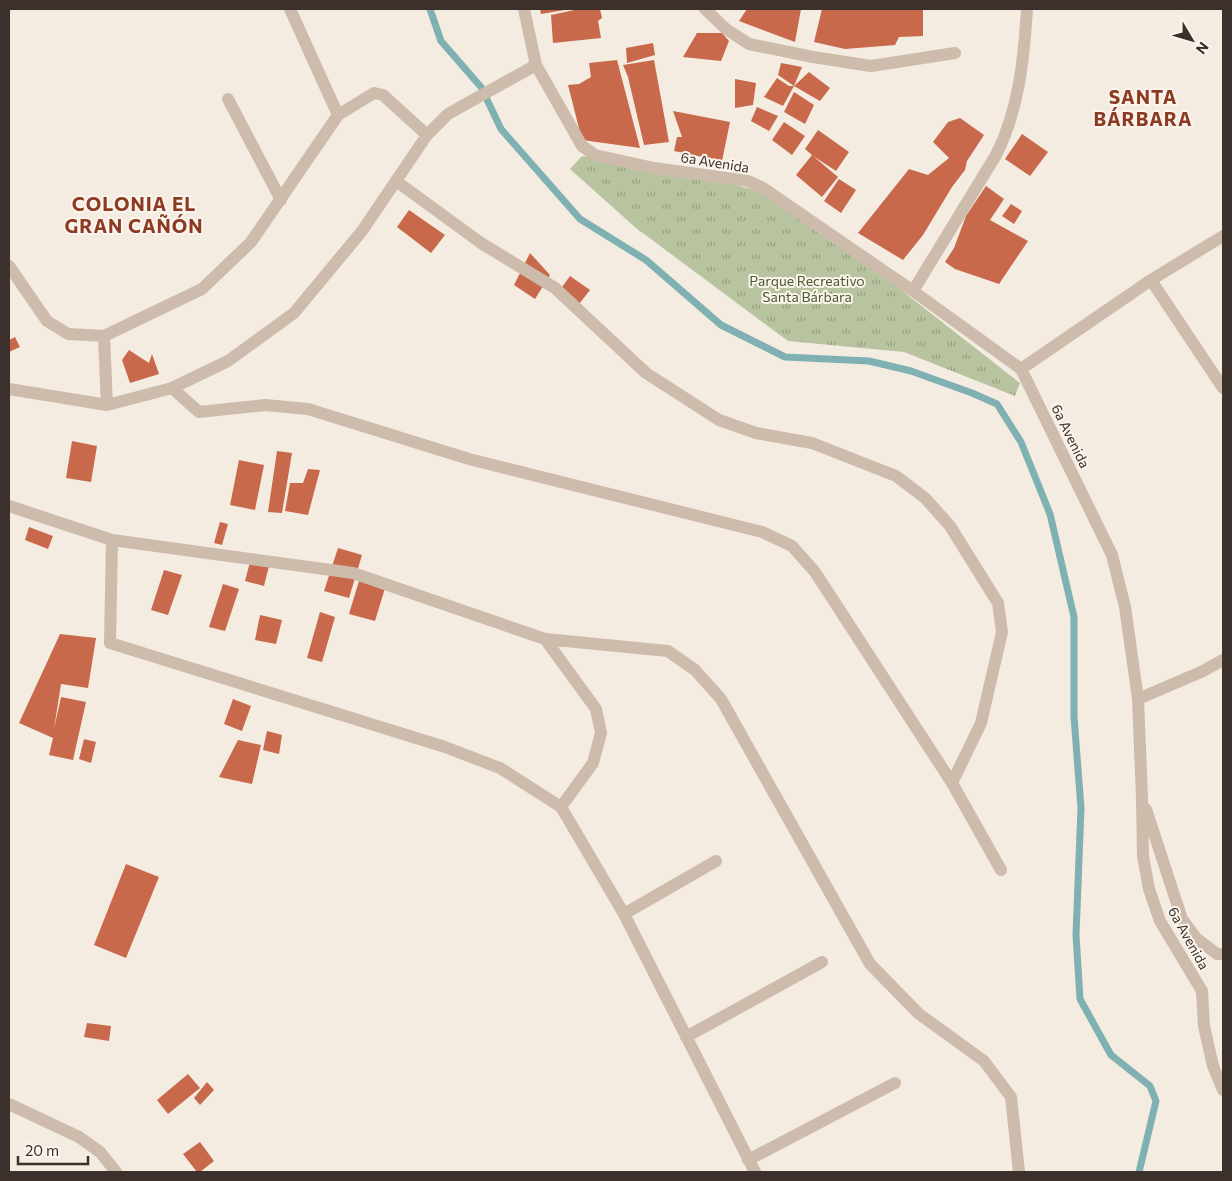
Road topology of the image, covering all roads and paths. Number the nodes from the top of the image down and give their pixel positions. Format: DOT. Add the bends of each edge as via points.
graph roads {
  1 [pos="290,9"];
  2 [pos="524,9"];
  3 [pos="705,9"];
  4 [pos="1027,9"];
  5 [pos="955,53"];
  6 [pos="536,65"];
  7 [pos="228,99"];
  8 [pos="338,115"];
  9 [pos="426,135"];
  10 [pos="396,181"];
  11 [pos="281,200"];
  12 [pos="1223,236"];
  13 [pos="9,266"];
  14 [pos="1151,280"];
  15 [pos="913,291"];
  16 [pos="104,336"];
  17 [pos="1022,369"];
  18 [pos="172,388"];
  19 [pos="1223,388"];
  20 [pos="9,389"];
  21 [pos="107,405"];
  22 [pos="9,506"];
  23 [pos="112,540"];
  24 [pos="545,639"];
  25 [pos="1223,660"];
  26 [pos="1138,699"];
  27 [pos="952,783"];
  28 [pos="1142,798"];
  29 [pos="561,807"];
  30 [pos="716,861"];
  31 [pos="1001,870"];
  32 [pos="624,914"];
  33 [pos="1223,954"];
  34 [pos="822,962"];
  35 [pos="686,1037"];
  36 [pos="894,1083"];
  37 [pos="1223,1090"];
  38 [pos="9,1104"];
  39 [pos="748,1160"];
  40 [pos="116,1172"];
  41 [pos="755,1172"];
  42 [pos="1018,1172"];
  1 -- 8 [label="street"];
  2 -- 6 [label="street, 6a Avenida"];
  3 -- 5 [label="street" via="726,29 749,44 805,56 871,66"];
  4 -- 15 [label="street" via="1021,74 1004,139"];
  6 -- 9 [label="street" via="448,114"];
  6 -- 15 [label="street, 6a Avenida" via="582,146 595,155 654,168 748,181"];
  7 -- 11 [label="street"];
  8 -- 9 [label="street" via="374,93 383,96"];
  8 -- 11 [label="street"];
  9 -- 10 [label="street"];
  10 -- 18 [label="street" via="362,231 294,312 228,361"];
  10 -- 27 [label="street" via="481,243 555,288 646,372 719,420 756,433 812,443 896,476 925,498 950,526 998,603 1002,632 981,724"];
  11 -- 16 [label="street" via="250,242 202,288"];
  12 -- 14 [label="street"];
  13 -- 16 [label="street" via="47,321 68,334"];
  14 -- 17 [label="street"];
  14 -- 19 [label="street"];
  15 -- 17 [label="street, 6a Avenida"];
  16 -- 21 [label="street"];
  17 -- 26 [label="street, 6a Avenida" via="1112,555 1125,607"];
  18 -- 21 [label="street"];
  18 -- 27 [label="street" via="199,412 265,406 308,410 470,459 762,532 792,546 815,572"];
  20 -- 21 [label="street"];
  22 -- 23 [label="street"];
  23 -- 24 [label="street" via="353,573"];
  23 -- 29 [label="street" via="110,643 445,747 500,768"];
  24 -- 29 [label="street" via="596,709 601,733 593,763"];
  24 -- 42 [label="street" via="668,651 696,670 721,699 870,964 919,1014 984,1061 1011,1097"];
  25 -- 26 [label="street"];
  26 -- 28 [label="street, 6a Avenida"];
  27 -- 31 [label="street"];
  28 -- 33 [label="street" via="1182,919 1196,938 1217,954"];
  28 -- 37 [label="street, 6a Avenida" via="1143,856 1149,889 1160,921 1202,991 1204,1026 1213,1066"];
  29 -- 32 [label="street"];
  30 -- 32 [label="street"];
  32 -- 35 [label="street"];
  34 -- 35 [label="street"];
  35 -- 39 [label="street"];
  36 -- 39 [label="street"];
  38 -- 40 [label="street" via="79,1138 100,1152"];
  39 -- 41 [label="street"];
}
